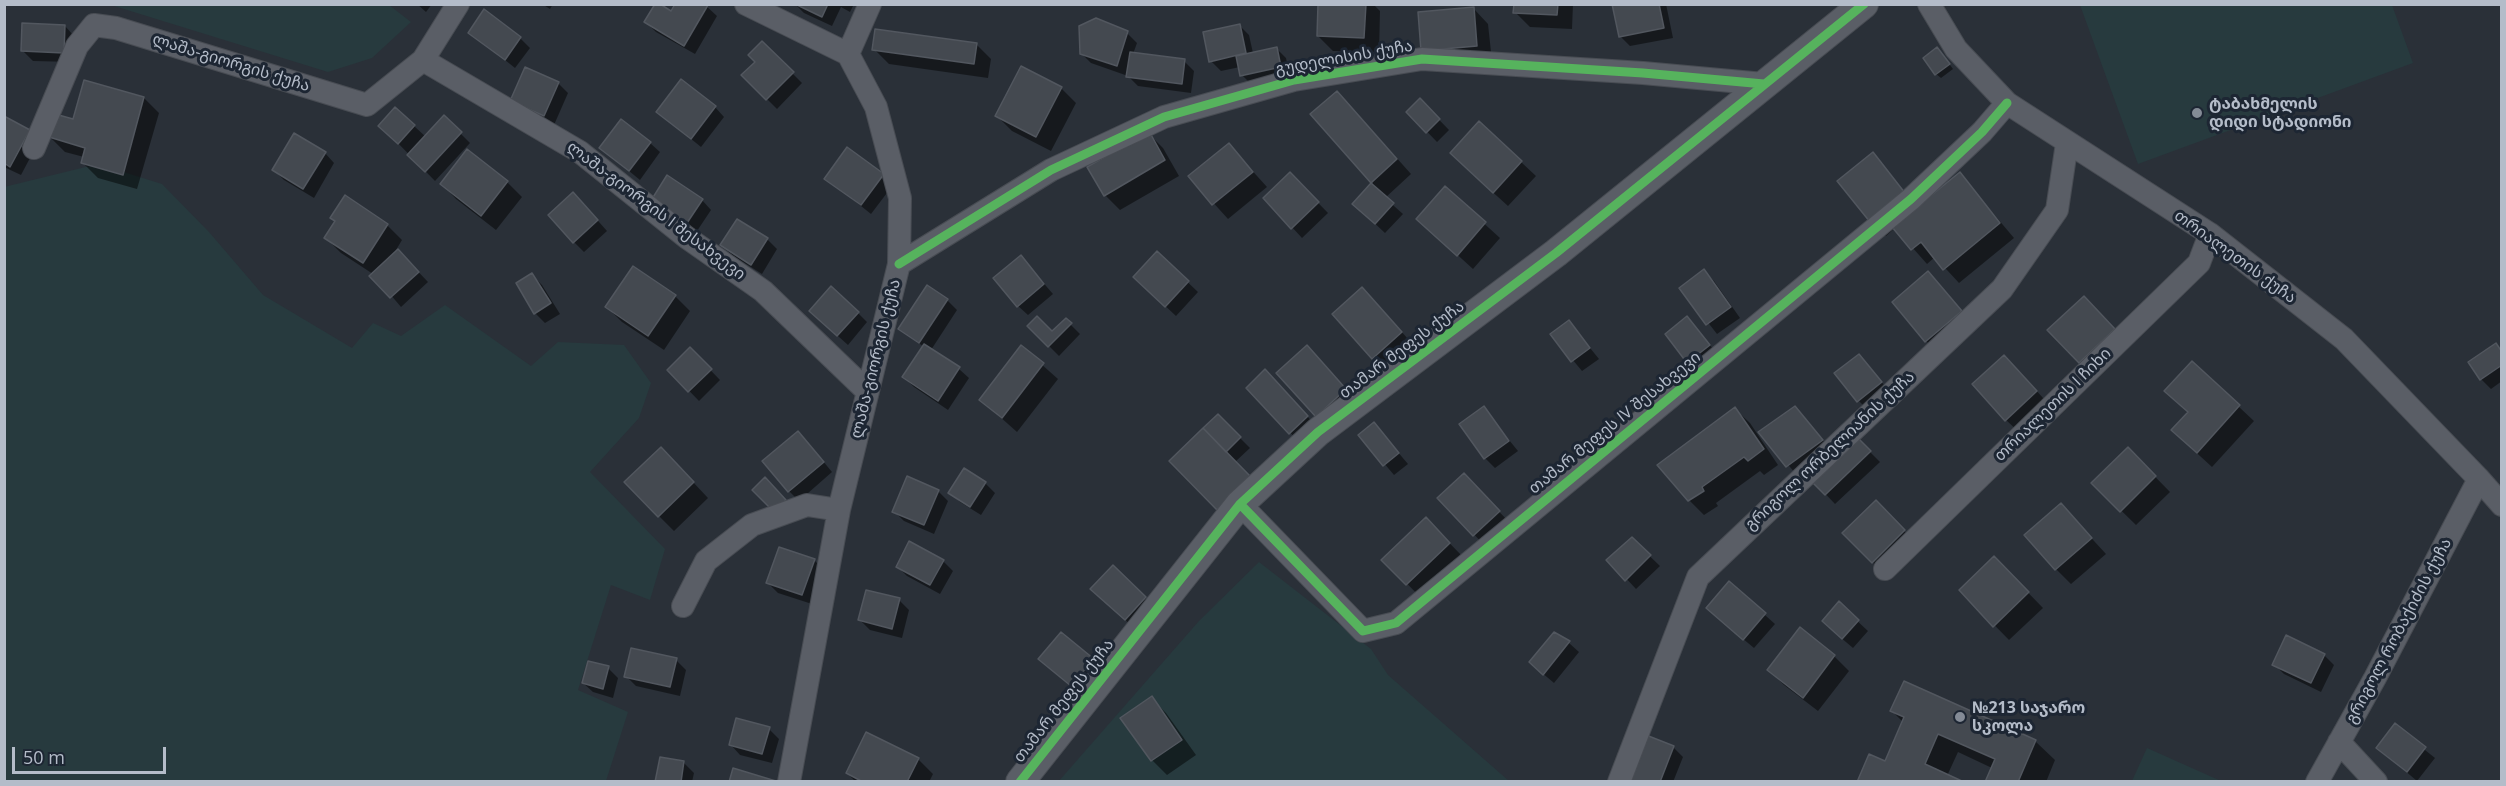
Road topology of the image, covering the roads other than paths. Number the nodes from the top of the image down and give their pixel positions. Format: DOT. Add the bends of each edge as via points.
graph roads {
  1 [pos="458,4"];
  2 [pos="746,4"];
  3 [pos="870,4"];
  4 [pos="1864,4"];
  5 [pos="1929,4"];
  6 [pos="848,54"];
  7 [pos="423,60"];
  8 [pos="1764,84"];
  9 [pos="2007,103"];
  10 [pos="2067,143"];
  11 [pos="34,148"];
  12 [pos="2210,234"];
  13 [pos="899,264"];
  14 [pos="867,391"];
  15 [pos="2479,479"];
  16 [pos="1240,504"];
  17 [pos="2502,505"];
  18 [pos="839,510"];
  19 [pos="1885,569"];
  20 [pos="683,606"];
  21 [pos="2339,742"];
  22 [pos="789,782"];
  23 [pos="1020,782"];
  24 [pos="1619,782"];
  25 [pos="2317,782"];
  26 [pos="2376,782"];
  1 -- 7 [label="street, ლაშა-გიორგის ქუჩა"];
  2 -- 6 [label="street"];
  3 -- 6 [label="street"];
  4 -- 8 [label="street, თამარ მეფეს ქუჩა"];
  5 -- 9 [label="street, თრიალეთის ქუჩა" via="1956,49"];
  6 -- 13 [label="street, ლაშა-გიორგის ქუჩა" via="876,107 900,198"];
  7 -- 11 [label="street, ლაშა-გიორგის ქუჩა" via="367,105 116,28 94,25 77,46"];
  7 -- 14 [label="street, ლაშა-გიორგის I შესახვევი" via="580,152 686,237 763,291"];
  8 -- 13 [label="street, გუდელისის ქუჩა" via="1422,59 1294,80 1164,117 1051,170"];
  8 -- 16 [label="street, თამარ მეფეს ქუჩა" via="1556,253 1318,432"];
  9 -- 10 [label="street, თრიალეთის ქუჩა"];
  9 -- 16 [label="street, თამარ მეფეს IV შესახვევი" via="1911,199 1396,623 1363,631"];
  10 -- 12 [label="street, თრიალეთის ქუჩა"];
  10 -- 24 [label="street, გრიგოლ ორბელიანის ქუჩა" via="2057,210 2002,289 1698,577"];
  12 -- 15 [label="street, თრიალეთის ქუჩა" via="2344,339"];
  12 -- 19 [label="street, თრიალეთის I ჩიხი" via="2199,263"];
  13 -- 14 [label="street, ლაშა-გიორგის ქუჩა"];
  14 -- 18 [label="street, ლაშა-გიორგის ქუჩა"];
  15 -- 17 [label="street, თრიალეთის ქუჩა"];
  15 -- 21 [label="street, გრიგოლ რობაქიძის ქუჩა"];
  16 -- 23 [label="street, თამარ მეფეს ქუჩა"];
  18 -- 20 [label="street" via="807,505 752,525 706,561"];
  18 -- 22 [label="street, ლაშა-გიორგის ქუჩა"];
  21 -- 25 [label="street, გრიგოლ რობაქიძის ქუჩა"];
  21 -- 26 [label="street"];
}
